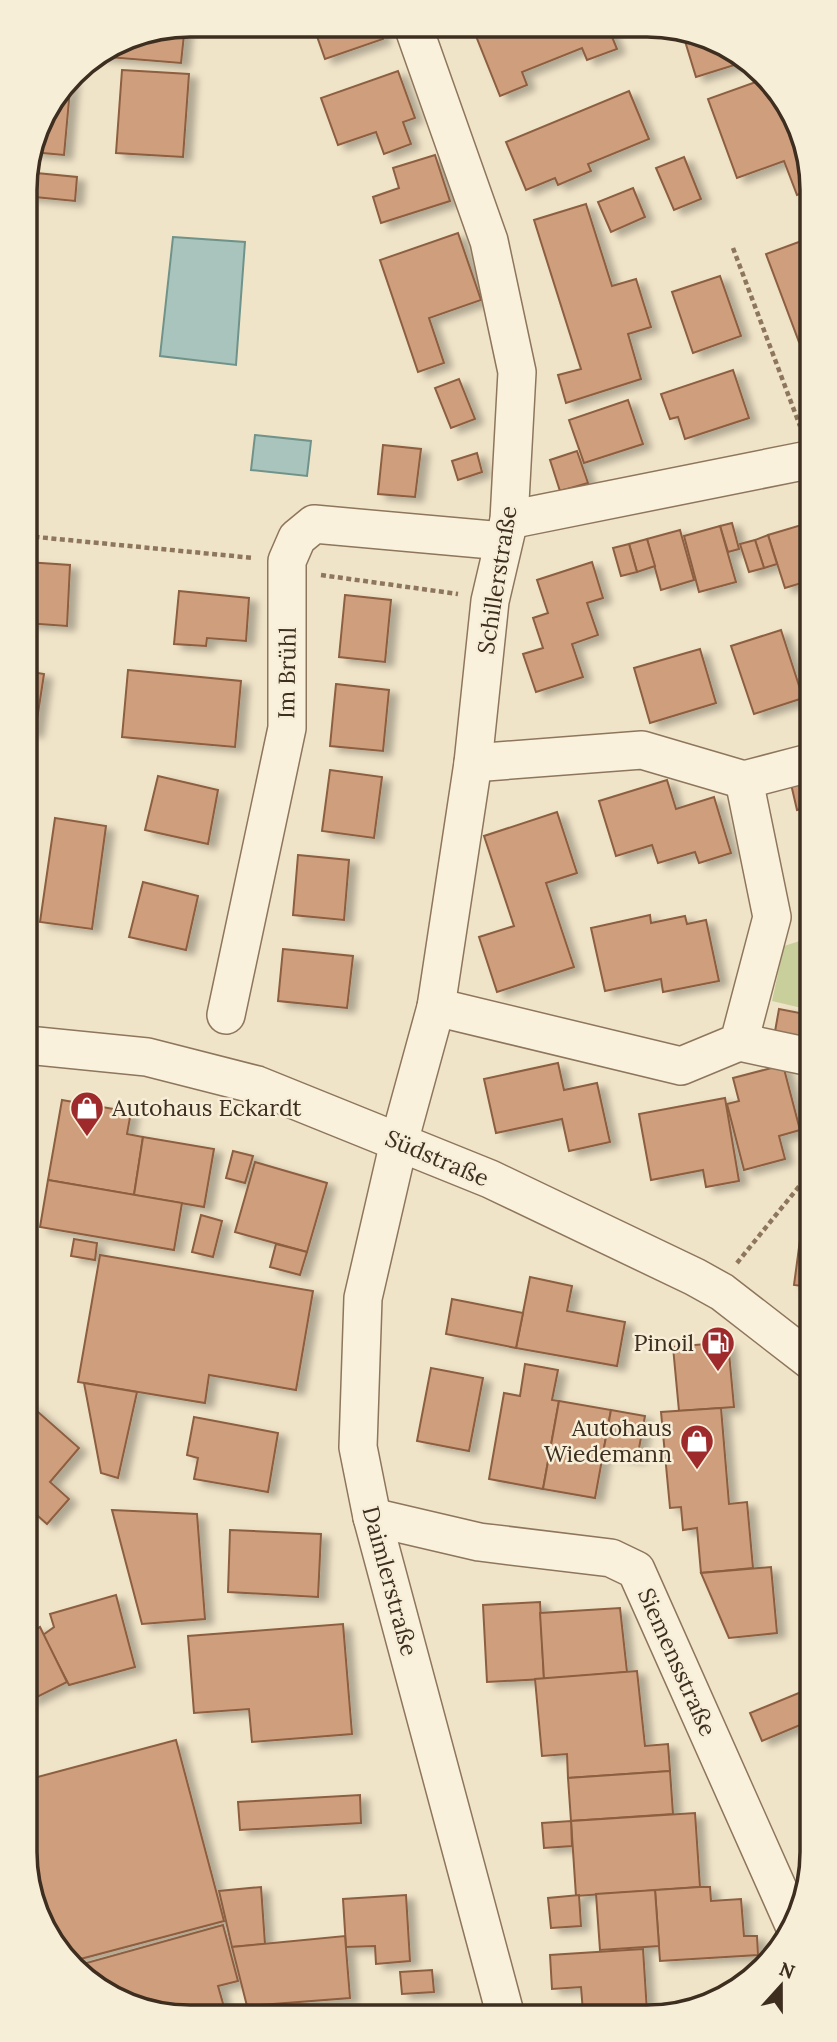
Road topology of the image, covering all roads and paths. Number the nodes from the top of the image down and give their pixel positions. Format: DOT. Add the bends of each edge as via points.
graph roads {
  1 [pos="417,37"];
  2 [pos="733,248"];
  3 [pos="800,432"];
  4 [pos="800,450"];
  5 [pos="506,530"];
  6 [pos="37,537"];
  7 [pos="287,567"];
  8 [pos="490,601"];
  9 [pos="473,763"];
  10 [pos="800,765"];
  11 [pos="744,780"];
  12 [pos="436,1007"];
  13 [pos="226,1015"];
  14 [pos="739,1042"];
  15 [pos="37,1046"];
  16 [pos="800,1055"];
  17 [pos="399,1142"];
  18 [pos="800,1187"];
  19 [pos="738,1260"];
  20 [pos="800,1352"];
  21 [pos="372,1517"];
  22 [pos="788,1912"];
  23 [pos="503,2005"];
  1 -- 5 [label="street, Schillerstraße" via="489,241 517,372"];
  2 -- 3 [label="path"];
  4 -- 5 [label="street"];
  5 -- 7 [label="street" via="395,536 314,524 297,538"];
  5 -- 8 [label="street, Schillerstraße"];
  6 -- 7 [label="path"];
  7 -- 8 [label="path"];
  7 -- 13 [label="street, Im Brühl" via="287,727"];
  8 -- 9 [label="street, Schillerstraße"];
  9 -- 11 [label="street" via="642,750"];
  9 -- 12 [label="street, Schillerstraße"];
  10 -- 11 [label="street"];
  11 -- 14 [label="street" via="772,917"];
  12 -- 14 [label="street" via="681,1066"];
  12 -- 17 [label="street, Schillerstraße"];
  14 -- 16 [label="street"];
  15 -- 17 [label="street, Südstraße" via="147,1058 257,1085"];
  17 -- 20 [label="street, Südstraße" via="695,1277 722,1292"];
  17 -- 21 [label="street, Daimlerstraße" via="363,1298 358,1447"];
  18 -- 19 [label="path"];
  21 -- 22 [label="street, Siemensstraße" via="479,1542 611,1558 636,1570"];
  21 -- 23 [label="street, Daimlerstraße"];
}
